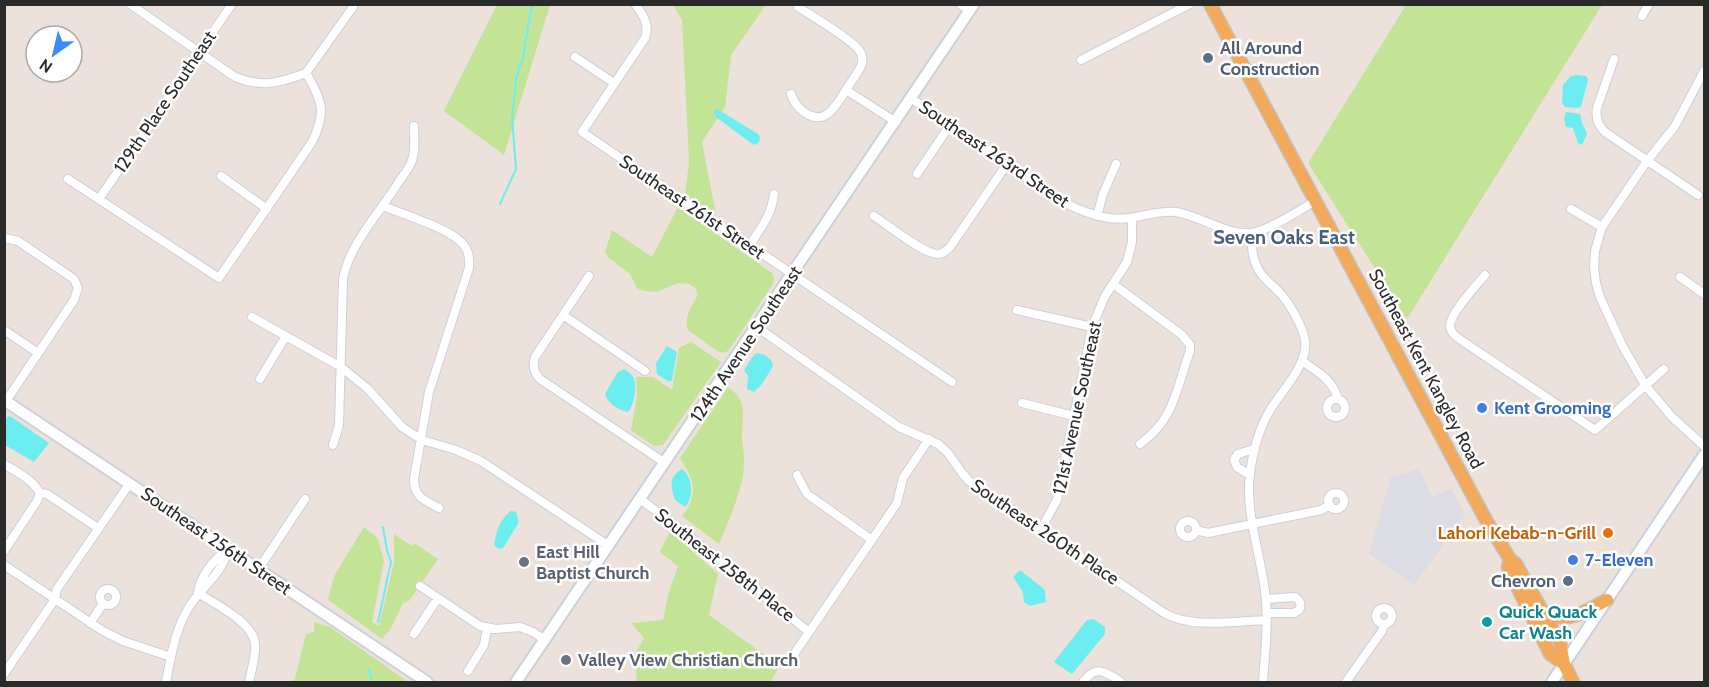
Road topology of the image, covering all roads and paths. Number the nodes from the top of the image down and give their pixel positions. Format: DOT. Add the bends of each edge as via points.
graph roads {
  1 [pos="130,4"];
  2 [pos="232,4"];
  3 [pos="634,4"];
  4 [pos="960,4"];
  5 [pos="1190,4"];
  6 [pos="1210,4"];
  7 [pos="1649,4"];
  8 [pos="353,7"];
  9 [pos="798,7"];
  10 [pos="972,8"];
  11 [pos="1642,16"];
  12 [pos="200,51"];
  13 [pos="575,57"];
  14 [pos="1614,59"];
  15 [pos="1082,60"];
  16 [pos="1704,71"];
  17 [pos="306,73"];
  18 [pos="614,83"];
  19 [pos="846,90"];
  20 [pos="791,94"];
  21 [pos="912,99"];
  22 [pos="896,122"];
  23 [pos="950,125"];
  24 [pos="414,126"];
  25 [pos="1647,161"];
  26 [pos="1008,164"];
  27 [pos="1116,164"];
  28 [pos="917,174"];
  29 [pos="221,176"];
  30 [pos="68,179"];
  31 [pos="774,194"];
  32 [pos="1698,195"];
  33 [pos="99,200"];
  34 [pos="1315,201"];
  35 [pos="383,206"];
  36 [pos="267,209"];
  37 [pos="1571,209"];
  38 [pos="874,216"];
  39 [pos="1097,216"];
  40 [pos="1132,219"];
  41 [pos="1602,227"];
  42 [pos="1251,233"];
  43 [pos="5,237"];
  44 [pos="749,246"];
  45 [pos="792,275"];
  46 [pos="1485,275"];
  47 [pos="588,276"];
  48 [pos="1680,277"];
  49 [pos="1113,284"];
  50 [pos="1704,294"];
  51 [pos="1017,310"];
  52 [pos="562,315"];
  53 [pos="252,317"];
  54 [pos="757,327"];
  55 [pos="1092,327"];
  56 [pos="4,330"];
  57 [pos="286,336"];
  58 [pos="38,353"];
  59 [pos="1302,361"];
  60 [pos="341,367"];
  61 [pos="1664,369"];
  62 [pos="645,371"];
  63 [pos="260,379"];
  64 [pos="952,382"];
  65 [pos="1645,385"];
  66 [pos="1338,399"];
  67 [pos="5,400"];
  68 [pos="1022,403"];
  69 [pos="1074,416"];
  70 [pos="928,439"];
  71 [pos="422,440"];
  72 [pos="1140,444"];
  73 [pos="333,445"];
  74 [pos="1704,446"];
  75 [pos="1254,449"];
  76 [pos="1704,455"];
  77 [pos="665,463"];
  78 [pos="4,464"];
  79 [pos="797,475"];
  80 [pos="1250,475"];
  81 [pos="130,483"];
  82 [pos="40,494"];
  83 [pos="305,499"];
  84 [pos="640,500"];
  85 [pos="1330,506"];
  86 [pos="439,508"];
  87 [pos="1252,524"];
  88 [pos="98,528"];
  89 [pos="1041,529"];
  90 [pos="1196,530"];
  91 [pos="872,540"];
  92 [pos="609,546"];
  93 [pos="4,550"];
  94 [pos="227,550"];
  95 [pos="1510,560"];
  96 [pos="4,565"];
  97 [pos="258,570"];
  98 [pos="420,586"];
  99 [pos="198,593"];
  100 [pos="438,598"];
  101 [pos="55,599"];
  102 [pos="1266,599"];
  103 [pos="1606,600"];
  104 [pos="103,604"];
  105 [pos="1544,613"];
  106 [pos="1267,616"];
  107 [pos="90,622"];
  108 [pos="1384,624"];
  109 [pos="487,628"];
  110 [pos="810,632"];
  111 [pos="414,634"];
  112 [pos="545,640"];
  113 [pos="171,657"];
  114 [pos="788,663"];
  115 [pos="1564,664"];
  116 [pos="468,671"];
  117 [pos="4,674"];
  118 [pos="166,682"];
  119 [pos="249,682"];
  120 [pos="427,682"];
  121 [pos="516,682"];
  122 [pos="1083,682"];
  123 [pos="1121,682"];
  124 [pos="1263,682"];
  125 [pos="1346,682"];
  126 [pos="1552,682"];
  127 [pos="1573,682"];
  1 -- 12 [label="street"];
  2 -- 12 [label="street, 129th Place Southeast"];
  3 -- 18 [label="street" via="647,23 645,38"];
  4 -- 10 [label="street"];
  5 -- 15 [label="street"];
  6 -- 34 [label="main road, Southeast Kent Kangley Road"];
  7 -- 11 [label="street"];
  8 -- 17 [label="street"];
  9 -- 19 [label="street" via="855,45 862,55 861,66"];
  10 -- 21 [label="street, 124th Avenue Southeast"];
  12 -- 17 [label="street" via="235,76 259,84"];
  12 -- 33 [label="street, 129th Place Southeast"];
  13 -- 18 [label="street"];
  14 -- 25 [label="street" via="1597,108 1597,122"];
  16 -- 25 [label="street" via="1675,126"];
  17 -- 36 [label="street" via="321,104 318,131"];
  18 -- 44 [label="street, Southeast 261st Street" via="582,132"];
  19 -- 20 [label="street" via="826,115 816,118 797,107"];
  19 -- 22 [label="street"];
  21 -- 22 [label="street, 124th Avenue Southeast"];
  21 -- 23 [label="street, Southeast 263rd Street"];
  22 -- 45 [label="street, 124th Avenue Southeast"];
  23 -- 26 [label="street, Southeast 263rd Street"];
  23 -- 28 [label="street"];
  24 -- 35 [label="street" via="411,162"];
  25 -- 32 [label="street"];
  25 -- 41 [label="street"];
  26 -- 38 [label="street" via="950,247 941,253 925,250"];
  26 -- 39 [label="street, Southeast 263rd Street" via="1066,205"];
  27 -- 39 [label="street"];
  29 -- 36 [label="street"];
  30 -- 33 [label="street"];
  31 -- 44 [label="street" via="769,215"];
  33 -- 36 [label="street" via="219,278"];
  34 -- 42 [label="street"];
  34 -- 95 [label="main road, Southeast Kent Kangley Road"];
  35 -- 60 [label="street" via="346,266"];
  35 -- 71 [label="street" via="448,233 461,242 470,257 429,392"];
  37 -- 41 [label="street"];
  39 -- 40 [label="street, Southeast 263rd Street"];
  40 -- 42 [label="street, Southeast 263rd Street" via="1173,212"];
  40 -- 49 [label="street, 121st Avenue Southeast" via="1131,252"];
  41 -- 65 [label="street" via="1595,251 1596,283 1622,345"];
  42 -- 59 [label="street" via="1254,262 1300,326 1305,340"];
  43 -- 58 [label="street" via="18,241 74,279 78,288"];
  44 -- 45 [label="street, Southeast 261st Street"];
  45 -- 54 [label="street, 124th Avenue Southeast"];
  45 -- 64 [label="street, Southeast 261st Street"];
  46 -- 65 [label="street" via="1453,316 1450,328 1458,338 1595,430"];
  47 -- 52 [label="street"];
  48 -- 50 [label="street"];
  49 -- 55 [label="street, 121st Avenue Southeast"];
  49 -- 72 [label="street" via="1190,345 1171,409 1157,430"];
  51 -- 55 [label="street"];
  52 -- 62 [label="street"];
  52 -- 77 [label="street" via="534,357 536,375"];
  53 -- 57 [label="street"];
  54 -- 70 [label="street, Southeast 260th Place" via="899,427"];
  54 -- 77 [label="street, 124th Avenue Southeast"];
  55 -- 69 [label="street, 121st Avenue Southeast"];
  56 -- 58 [label="street"];
  57 -- 60 [label="street"];
  57 -- 63 [label="street"];
  58 -- 67 [label="street"];
  59 -- 66 [label="street" via="1328,380"];
  59 -- 75 [label="street" via="1269,411"];
  60 -- 71 [label="street" via="368,389 402,427"];
  60 -- 73 [label="street" via="339,425"];
  61 -- 65 [label="street"];
  65 -- 74 [label="street"];
  67 -- 81 [label="street, Southeast 256th Street"];
  68 -- 69 [label="street"];
  69 -- 89 [label="street, 121st Avenue Southeast" via="1057,500"];
  70 -- 89 [label="street, Southeast 260th Place" via="948,453 969,481"];
  70 -- 91 [label="street" via="903,478 897,503"];
  71 -- 86 [label="street" via="414,488 420,497"];
  71 -- 92 [label="street" via="481,461"];
  75 -- 80 [label="street"];
  75 -- 80 [label="street" via="1238,454 1234,460 1237,467"];
  76 -- 103 [label="street"];
  77 -- 84 [label="street, 124th Avenue Southeast"];
  78 -- 82 [label="street" via="30,480"];
  79 -- 91 [label="street" via="807,494"];
  80 -- 87 [label="street"];
  81 -- 88 [label="street"];
  81 -- 94 [label="street, Southeast 256th Street"];
  82 -- 88 [label="street" via="47,494"];
  82 -- 93 [label="street"];
  83 -- 97 [label="street"];
  84 -- 92 [label="street, 124th Avenue Southeast"];
  84 -- 110 [label="street, Southeast 258th Place"];
  85 -- 87 [label="street"];
  87 -- 90 [label="street" via="1208,532"];
  87 -- 102 [label="street"];
  88 -- 101 [label="street" via="57,589"];
  89 -- 106 [label="street, Southeast 260th Place" via="1172,618 1192,623"];
  91 -- 110 [label="street"];
  92 -- 112 [label="street, 124th Avenue Southeast"];
  94 -- 97 [label="street, Southeast 256th Street"];
  94 -- 99 [label="street" via="226,560"];
  95 -- 105 [label="main road, Southeast Kent Kangley Road"];
  95 -- 115 [label="main road, Southeast Kent Kangley Road" via="1508,567 1550,654"];
  96 -- 101 [label="street"];
  97 -- 120 [label="street, Southeast 256th Street"];
  98 -- 100 [label="street"];
  99 -- 113 [label="street" via="178,629"];
  99 -- 119 [label="street" via="235,617 254,636"];
  100 -- 109 [label="street"];
  100 -- 111 [label="street"];
  101 -- 107 [label="street"];
  101 -- 117 [label="street"];
  102 -- 106 [label="street"];
  102 -- 106 [label="street, Southeast 260th Place" via="1295,597 1301,604 1294,613"];
  103 -- 105 [label="main road" via="1567,618"];
  103 -- 115 [label="street"];
  104 -- 107 [label="street"];
  105 -- 115 [label="main road, Southeast Kent Kangley Road" via="1560,643"];
  106 -- 124 [label="street"];
  107 -- 113 [label="street" via="123,641"];
  108 -- 125 [label="street"];
  109 -- 112 [label="street" via="520,627"];
  109 -- 116 [label="street" via="484,645"];
  110 -- 114 [label="street"];
  112 -- 121 [label="street, 124th Avenue Southeast"];
  113 -- 118 [label="street"];
  115 -- 126 [label="street"];
  115 -- 127 [label="main road, Southeast Kent Kangley Road"];
  122 -- 123 [label="street" via="1095,671"];
}
